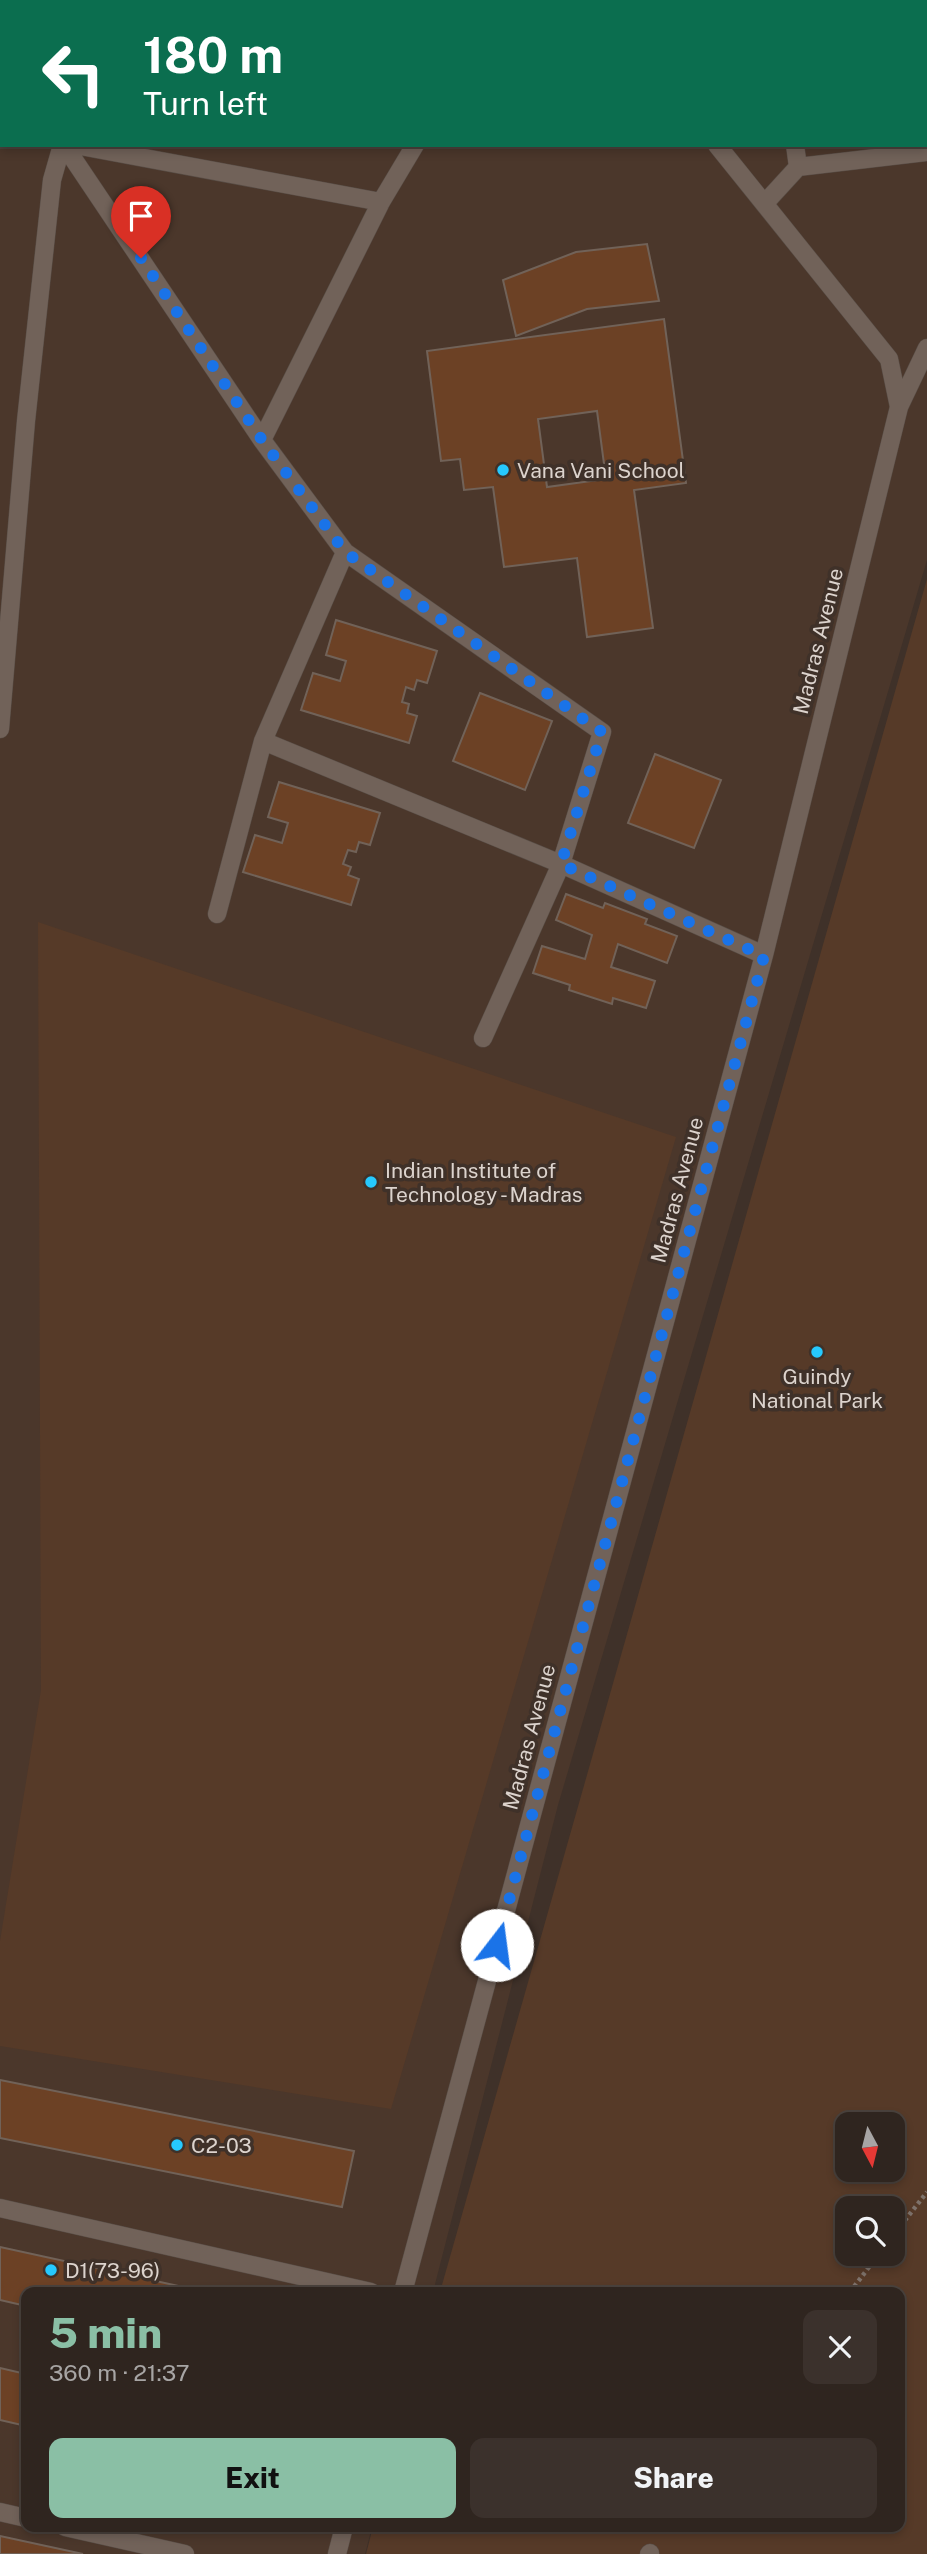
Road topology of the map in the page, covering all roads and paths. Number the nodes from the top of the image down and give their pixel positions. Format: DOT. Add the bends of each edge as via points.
graph roads {
  1 [pos="62,147"];
  2 [pos="64,147"];
  3 [pos="86,147"];
  4 [pos="414,147"];
  5 [pos="719,147"];
  6 [pos="795,147"];
  7 [pos="927,152"];
  8 [pos="798,167"];
  9 [pos="381,202"];
  10 [pos="765,203"];
  11 [pos="927,348"];
  12 [pos="899,407"];
  13 [pos="262,440"];
  14 [pos="345,552"];
  15 [pos="0,729"];
  16 [pos="263,741"];
  17 [pos="561,864"];
  18 [pos="218,914"];
  19 [pos="764,956"];
  20 [pos="483,1038"];
  21 [pos="927,2192"];
  22 [pos="0,2208"];
  23 [pos="905,2220"];
  24 [pos="870,2266"];
  25 [pos="349,2287"];
  26 [pos="404,2287"];
  27 [pos="854,2287"];
  28 [pos="0,2512"];
  29 [pos="21,2517"];
  30 [pos="87,2532"];
  31 [pos="343,2532"];
  32 [pos="185,2554"];
  33 [pos="337,2554"];
  1 -- 15 [label="lane" via="52,180 26,421"];
  2 -- 13 [label="lane"];
  3 -- 9 [label="lane"];
  4 -- 9 [label="lane"];
  5 -- 10 [label="lane, Madras Avenue"];
  6 -- 8 [label="lane"];
  7 -- 8 [label="lane"];
  8 -- 10 [label="lane"];
  9 -- 13 [label="lane"];
  10 -- 12 [label="lane, Madras Avenue" via="889,359"];
  11 -- 12 [label="lane"];
  12 -- 19 [label="lane, Madras Avenue"];
  13 -- 14 [label="lane"];
  14 -- 16 [label="lane"];
  14 -- 17 [label="lane" via="602,732"];
  16 -- 17 [label="lane"];
  16 -- 18 [label="lane"];
  17 -- 19 [label="lane"];
  17 -- 20 [label="lane"];
  19 -- 26 [label="lane, Madras Avenue"];
  21 -- 23 [label="path"];
  22 -- 25 [label="lane"];
  24 -- 27 [label="path"];
  28 -- 29 [label="lane"];
  30 -- 32 [label="lane"];
  31 -- 33 [label="lane"];
}
